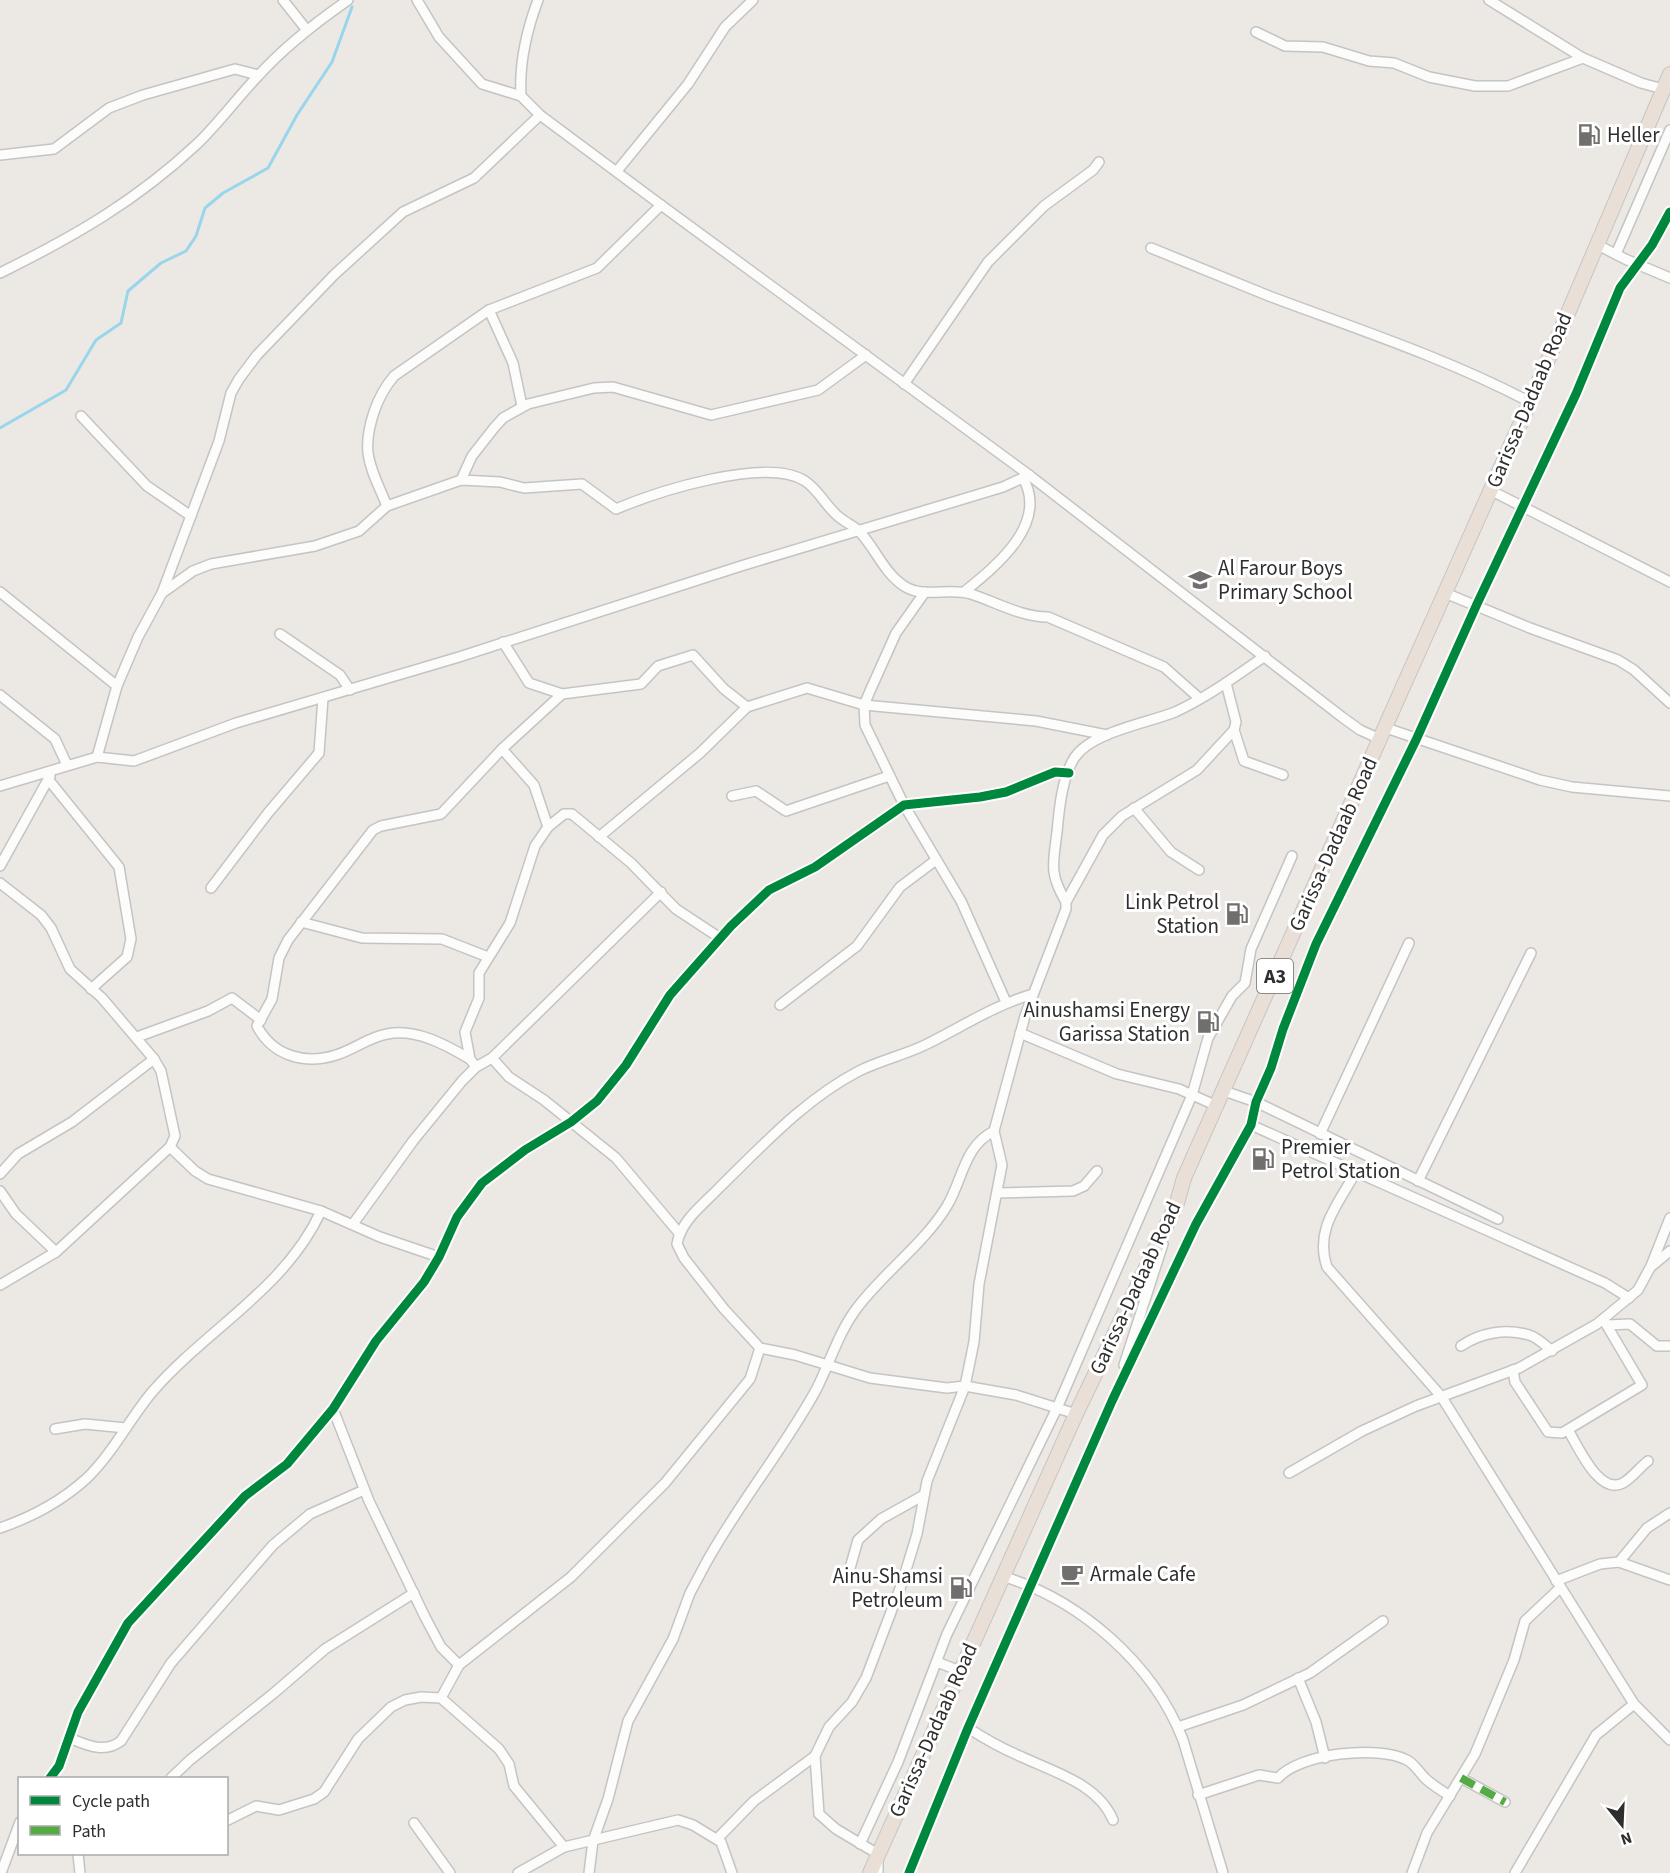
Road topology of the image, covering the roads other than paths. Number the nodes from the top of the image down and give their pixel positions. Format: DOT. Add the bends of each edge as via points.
graph roads {
  1 [pos="283,0"];
  2 [pos="348,0"];
  3 [pos="417,0"];
  4 [pos="538,0"];
  5 [pos="753,0"];
  6 [pos="1489,0"];
  7 [pos="306,29"];
  8 [pos="1256,32"];
  9 [pos="1583,58"];
  10 [pos="1670,74"];
  11 [pos="258,75"];
  12 [pos="1663,89"];
  13 [pos="521,96"];
  14 [pos="540,115"];
  15 [pos="1670,130"];
  16 [pos="0,155"];
  17 [pos="1099,162"];
  18 [pos="617,171"];
  19 [pos="661,206"];
  20 [pos="1670,212"];
  21 [pos="1596,244"];
  22 [pos="1151,248"];
  23 [pos="1616,254"];
  24 [pos="1637,264"];
  25 [pos="0,273"];
  26 [pos="1670,278"];
  27 [pos="489,310"];
  28 [pos="866,355"];
  29 [pos="904,384"];
  30 [pos="1530,402"];
  31 [pos="522,406"];
  32 [pos="81,416"];
  33 [pos="1026,476"];
  34 [pos="461,480"];
  35 [pos="1490,490"];
  36 [pos="1524,505"];
  37 [pos="387,506"];
  38 [pos="191,516"];
  39 [pos="858,530"];
  40 [pos="1670,582"];
  41 [pos="0,592"];
  42 [pos="925,592"];
  43 [pos="964,592"];
  44 [pos="1445,592"];
  45 [pos="162,593"];
  46 [pos="1477,604"];
  47 [pos="280,634"];
  48 [pos="503,642"];
  49 [pos="1264,656"];
  50 [pos="1226,682"];
  51 [pos="117,686"];
  52 [pos="350,690"];
  53 [pos="562,694"];
  54 [pos="0,696"];
  55 [pos="323,698"];
  56 [pos="1200,698"];
  57 [pos="1670,703"];
  58 [pos="864,705"];
  59 [pos="747,706"];
  60 [pos="1234,730"];
  61 [pos="1383,734"];
  62 [pos="1107,735"];
  63 [pos="1416,740"];
  64 [pos="502,749"];
  65 [pos="97,757"];
  66 [pos="68,765"];
  67 [pos="54,769"];
  68 [pos="1069,773"];
  69 [pos="889,776"];
  70 [pos="1283,776"];
  71 [pos="48,779"];
  72 [pos="0,786"];
  73 [pos="732,796"];
  74 [pos="1670,796"];
  75 [pos="904,805"];
  76 [pos="1134,808"];
  77 [pos="548,827"];
  78 [pos="599,837"];
  79 [pos="1292,856"];
  80 [pos="936,860"];
  81 [pos="0,866"];
  82 [pos="1199,870"];
  83 [pos="0,883"];
  84 [pos="211,888"];
  85 [pos="661,892"];
  86 [pos="1066,902"];
  87 [pos="301,922"];
  88 [pos="720,938"];
  89 [pos="1409,943"];
  90 [pos="1531,953"];
  91 [pos="488,957"];
  92 [pos="91,989"];
  93 [pos="1033,994"];
  94 [pos="1006,1002"];
  95 [pos="780,1005"];
  96 [pos="261,1020"];
  97 [pos="1020,1034"];
  98 [pos="137,1037"];
  99 [pos="492,1058"];
  100 [pos="154,1059"];
  101 [pos="470,1059"];
  102 [pos="476,1067"];
  103 [pos="1224,1090"];
  104 [pos="1192,1095"];
  105 [pos="1256,1102"];
  106 [pos="1217,1106"];
  107 [pos="571,1122"];
  108 [pos="1251,1125"];
  109 [pos="994,1131"];
  110 [pos="1320,1134"];
  111 [pos="170,1147"];
  112 [pos="1357,1170"];
  113 [pos="1097,1171"];
  114 [pos="0,1174"];
  115 [pos="1418,1181"];
  116 [pos="0,1191"];
  117 [pos="998,1193"];
  118 [pos="1177,1203"];
  119 [pos="321,1211"];
  120 [pos="1670,1218"];
  121 [pos="1498,1219"];
  122 [pos="353,1224"];
  123 [pos="679,1233"];
  124 [pos="1670,1251"];
  125 [pos="56,1252"];
  126 [pos="440,1257"];
  127 [pos="1651,1266"];
  128 [pos="0,1284"];
  129 [pos="1629,1299"];
  130 [pos="1605,1322"];
  131 [pos="1461,1346"];
  132 [pos="1670,1346"];
  133 [pos="759,1348"];
  134 [pos="1552,1351"];
  135 [pos="826,1366"];
  136 [pos="1513,1370"];
  137 [pos="965,1386"];
  138 [pos="1441,1396"];
  139 [pos="1112,1401"];
  140 [pos="1057,1408"];
  141 [pos="333,1409"];
  142 [pos="1076,1414"];
  143 [pos="126,1428"];
  144 [pos="55,1429"];
  145 [pos="1568,1430"];
  146 [pos="1648,1461"];
  147 [pos="1289,1473"];
  148 [pos="364,1490"];
  149 [pos="924,1495"];
  150 [pos="1670,1513"];
  151 [pos="0,1528"];
  152 [pos="1619,1562"];
  153 [pos="849,1568"];
  154 [pos="1002,1576"];
  155 [pos="1670,1580"];
  156 [pos="1032,1585"];
  157 [pos="1558,1585"];
  158 [pos="414,1593"];
  159 [pos="1383,1621"];
  160 [pos="937,1662"];
  161 [pos="459,1665"];
  162 [pos="960,1671"];
  163 [pos="1298,1678"];
  164 [pos="441,1698"];
  165 [pos="1634,1704"];
  166 [pos="1178,1727"];
  167 [pos="968,1728"];
  168 [pos="69,1738"];
  169 [pos="1670,1740"];
  170 [pos="815,1756"];
  171 [pos="1325,1758"];
  172 [pos="59,1766"];
  173 [pos="51,1777"];
  174 [pos="62,1777"];
  175 [pos="173,1777"];
  176 [pos="1461,1778"];
  177 [pos="1198,1795"];
  178 [pos="1450,1796"];
  179 [pos="1505,1802"];
  180 [pos="228,1820"];
  181 [pos="1113,1820"];
  182 [pos="414,1823"];
  183 [pos="18,1827"];
  184 [pos="717,1839"];
  185 [pos="593,1841"];
  186 [pos="860,1844"];
  187 [pos="564,1846"];
  188 [pos="878,1854"];
  189 [pos="80,1855"];
  190 [pos="1,1873"];
  191 [pos="80,1873"];
  192 [pos="450,1873"];
  193 [pos="518,1873"];
  194 [pos="589,1873"];
  195 [pos="732,1873"];
  196 [pos="870,1873"];
  197 [pos="878,1873"];
  198 [pos="909,1873"];
  199 [pos="1223,1873"];
  200 [pos="1412,1873"];
  201 [pos="1515,1873"];
  1 -- 7 [label="street"];
  2 -- 7 [label="street"];
  3 -- 13 [label="street" via="439,37 482,84"];
  4 -- 13 [label="street" via="519,74"];
  5 -- 18 [label="street" via="725,27 688,84"];
  6 -- 9 [label="street"];
  7 -- 11 [label="street"];
  8 -- 9 [label="street" via="1285,46 1323,47 1474,86 1508,86"];
  9 -- 12 [label="street"];
  10 -- 12 [label="highway, Garissa-Dadaab Road / A3"];
  11 -- 16 [label="street" via="235,69 143,95 109,108 54,149"];
  11 -- 25 [label="street" via="199,142 151,185 101,219"];
  12 -- 21 [label="highway, Garissa-Dadaab Road / A3"];
  13 -- 14 [label="street"];
  14 -- 18 [label="street"];
  14 -- 38 [label="street" via="474,178 403,212 334,275 257,355 231,393 219,441"];
  15 -- 23 [label="street"];
  17 -- 29 [label="street" via="1094,170 1044,206 988,262"];
  18 -- 19 [label="street"];
  19 -- 27 [label="street" via="597,268"];
  19 -- 28 [label="street"];
  20 -- 24 [label="street"];
  21 -- 23 [label="street"];
  21 -- 30 [label="highway, Garissa-Dadaab Road / A3"];
  22 -- 30 [label="street" via="1401,343 1483,377"];
  23 -- 24 [label="street"];
  24 -- 26 [label="street"];
  24 -- 36 [label="street" via="1620,288"];
  27 -- 31 [label="street" via="513,363"];
  27 -- 37 [label="street" via="394,376 382,390 366,438 367,456"];
  28 -- 29 [label="street"];
  28 -- 31 [label="street" via="818,390 711,415 613,387"];
  29 -- 33 [label="street"];
  30 -- 35 [label="highway, Garissa-Dadaab Road / A3"];
  31 -- 34 [label="street" via="494,428 476,450"];
  32 -- 38 [label="street" via="147,486"];
  33 -- 39 [label="street" via="1003,487"];
  33 -- 43 [label="street" via="1031,496 1023,531 1008,553"];
  33 -- 49 [label="street"];
  34 -- 37 [label="street"];
  34 -- 39 [label="street" via="524,488 582,484 616,508 733,474 769,472 804,480 838,517"];
  35 -- 36 [label="street"];
  35 -- 44 [label="highway, Garissa-Dadaab Road / A3"];
  36 -- 40 [label="street" via="1640,571"];
  36 -- 46 [label="street"];
  37 -- 45 [label="street" via="360,531 315,546 211,564 193,571"];
  38 -- 45 [label="street"];
  39 -- 42 [label="street" via="903,586"];
  39 -- 48 [label="street"];
  41 -- 51 [label="street"];
  42 -- 43 [label="street"];
  42 -- 58 [label="street" via="896,633"];
  43 -- 56 [label="street" via="1032,617 1048,617 1137,653 1164,667"];
  44 -- 46 [label="street"];
  44 -- 61 [label="highway, Garissa-Dadaab Road / A3"];
  45 -- 51 [label="street"];
  46 -- 57 [label="street" via="1618,660"];
  46 -- 63 [label="street"];
  47 -- 52 [label="street" via="340,675"];
  48 -- 52 [label="street"];
  48 -- 53 [label="street" via="529,683"];
  49 -- 50 [label="street"];
  49 -- 61 [label="street" via="1360,730"];
  50 -- 56 [label="street"];
  50 -- 60 [label="street" via="1236,722"];
  51 -- 65 [label="street"];
  52 -- 55 [label="street"];
  53 -- 59 [label="street" via="637,685 658,666 693,655 724,689"];
  53 -- 64 [label="street"];
  54 -- 66 [label="street" via="55,739"];
  55 -- 65 [label="street" via="236,723 134,761"];
  55 -- 84 [label="street" via="319,753"];
  56 -- 62 [label="street"];
  58 -- 59 [label="street" via="807,688"];
  58 -- 62 [label="street" via="1036,721"];
  58 -- 69 [label="street" via="866,731"];
  59 -- 78 [label="street" via="700,753"];
  60 -- 70 [label="street" via="1244,761"];
  60 -- 76 [label="street" via="1197,770"];
  61 -- 63 [label="street"];
  61 -- 103 [label="highway, Garissa-Dadaab Road / A3"];
  62 -- 68 [label="street" via="1076,756"];
  63 -- 74 [label="street" via="1540,780 1572,787"];
  63 -- 105 [label="street" via="1316,944"];
  64 -- 77 [label="street" via="534,785"];
  64 -- 87 [label="street" via="441,814 381,825 373,830"];
  65 -- 66 [label="street"];
  66 -- 67 [label="street"];
  67 -- 71 [label="street"];
  67 -- 72 [label="street"];
  68 -- 75 [label="street" via="1055,772 989,796"];
  68 -- 86 [label="street" via="1058,817 1053,876"];
  69 -- 73 [label="street" via="786,811 756,791"];
  69 -- 75 [label="street"];
  71 -- 81 [label="street"];
  71 -- 92 [label="street" via="119,867 131,939 127,957"];
  75 -- 80 [label="street"];
  75 -- 88 [label="street" via="815,867 769,890"];
  76 -- 82 [label="street" via="1171,852"];
  76 -- 86 [label="street" via="1103,835"];
  77 -- 78 [label="street" via="564,814 573,814"];
  77 -- 91 [label="street" via="526,868 510,923"];
  78 -- 85 [label="street"];
  79 -- 104 [label="street" via="1251,949 1245,983 1232,996 1208,1038"];
  80 -- 94 [label="street" via="960,901"];
  80 -- 95 [label="street" via="900,887 857,946"];
  83 -- 92 [label="street" via="40,915 51,928 70,969"];
  85 -- 88 [label="street" via="676,909"];
  85 -- 99 [label="street"];
  86 -- 93 [label="street"];
  87 -- 91 [label="street" via="362,938 442,939"];
  87 -- 96 [label="street" via="279,958 272,999"];
  88 -- 107 [label="street" via="659,1009 618,1077"];
  89 -- 110 [label="street"];
  90 -- 115 [label="street"];
  91 -- 101 [label="street" via="479,973 479,998 465,1029"];
  92 -- 98 [label="street"];
  93 -- 94 [label="street"];
  93 -- 97 [label="street"];
  94 -- 123 [label="street" via="924,1046 861,1070 802,1109"];
  96 -- 98 [label="street" via="231,998 208,1011"];
  96 -- 101 [label="street" via="257,1026 264,1037 294,1058 336,1056 391,1033 431,1039"];
  97 -- 104 [label="street" via="1117,1074"];
  97 -- 109 [label="street"];
  98 -- 100 [label="street"];
  99 -- 102 [label="street"];
  99 -- 107 [label="street" via="509,1077"];
  100 -- 111 [label="street" via="176,1136"];
  100 -- 114 [label="street" via="72,1122 18,1154"];
  101 -- 102 [label="street"];
  102 -- 122 [label="street" via="412,1141"];
  103 -- 105 [label="street"];
  103 -- 106 [label="highway, Garissa-Dadaab Road / A3"];
  104 -- 106 [label="street"];
  104 -- 140 [label="street"];
  105 -- 108 [label="street"];
  105 -- 110 [label="street"];
  106 -- 118 [label="highway, Garissa-Dadaab Road / A3" via="1184,1178"];
  107 -- 123 [label="street" via="616,1158"];
  107 -- 126 [label="street" via="482,1182 457,1217"];
  108 -- 112 [label="street"];
  108 -- 139 [label="street" via="1196,1224"];
  109 -- 117 [label="street" via="1002,1165"];
  109 -- 135 [label="street" via="973,1147 947,1205 927,1234 856,1309"];
  110 -- 115 [label="street"];
  111 -- 119 [label="street" via="208,1179"];
  111 -- 125 [label="street"];
  112 -- 129 [label="street" via="1605,1283"];
  112 -- 138 [label="street" via="1322,1232 1327,1267"];
  113 -- 117 [label="street" via="1084,1186 1073,1191"];
  115 -- 121 [label="street"];
  116 -- 125 [label="street" via="16,1214"];
  117 -- 137 [label="street" via="979,1284"];
  118 -- 139 [label="street"];
  118 -- 142 [label="highway, Garissa-Dadaab Road / A3"];
  119 -- 122 [label="street"];
  119 -- 143 [label="street" via="287,1264 152,1391"];
  120 -- 127 [label="street"];
  122 -- 126 [label="street"];
  123 -- 133 [label="street" via="677,1244 684,1258"];
  124 -- 127 [label="street"];
  125 -- 128 [label="street"];
  126 -- 141 [label="street" via="359,1366"];
  127 -- 129 [label="street"];
  129 -- 130 [label="street"];
  130 -- 132 [label="street" via="1630,1324 1658,1346"];
  130 -- 134 [label="street"];
  130 -- 145 [label="street" via="1642,1385"];
  131 -- 134 [label="street" via="1474,1337 1497,1332 1530,1335"];
  133 -- 135 [label="street"];
  133 -- 161 [label="street" via="750,1379 638,1512 571,1576"];
  134 -- 136 [label="street"];
  135 -- 137 [label="street" via="870,1378 926,1386"];
  135 -- 185 [label="street" via="817,1388 721,1535 690,1593 673,1639 628,1721"];
  136 -- 138 [label="street"];
  136 -- 145 [label="street" via="1515,1382 1548,1432"];
  137 -- 140 [label="street" via="1016,1395"];
  137 -- 149 [label="street"];
  138 -- 147 [label="street" via="1362,1431"];
  138 -- 157 [label="street"];
  139 -- 156 [label="street"];
  140 -- 142 [label="street"];
  140 -- 160 [label="street"];
  141 -- 148 [label="street"];
  141 -- 168 [label="street" via="287,1464 245,1496 128,1623 78,1712"];
  142 -- 154 [label="highway, Garissa-Dadaab Road / A3"];
  143 -- 144 [label="street" via="85,1424"];
  143 -- 151 [label="street" via="88,1477 57,1502"];
  145 -- 146 [label="street" via="1596,1477 1612,1485 1623,1483"];
  148 -- 158 [label="street"];
  148 -- 168 [label="street" via="310,1515 273,1545 171,1663 121,1741 99,1748"];
  149 -- 153 [label="street" via="881,1519 858,1539"];
  149 -- 170 [label="street" via="902,1583 866,1678 852,1702 829,1727"];
  150 -- 152 [label="street" via="1647,1528"];
  152 -- 155 [label="street"];
  152 -- 157 [label="street" via="1600,1564"];
  154 -- 156 [label="street"];
  154 -- 162 [label="highway, Garissa-Dadaab Road / A3"];
  156 -- 166 [label="street" via="1102,1630 1156,1692"];
  156 -- 167 [label="street"];
  157 -- 165 [label="street"];
  157 -- 176 [label="street" via="1525,1621 1514,1660"];
  158 -- 161 [label="street" via="441,1647"];
  158 -- 175 [label="street" via="325,1649"];
  159 -- 163 [label="street"];
  160 -- 162 [label="street"];
  160 -- 186 [label="street" via="898,1762"];
  161 -- 164 [label="street"];
  162 -- 188 [label="highway, Garissa-Dadaab Road / A3"];
  163 -- 166 [label="street" via="1243,1705"];
  163 -- 171 [label="street"];
  164 -- 180 [label="street" via="421,1697 391,1707 358,1739 324,1792 314,1799 279,1810 256,1806"];
  164 -- 187 [label="street" via="499,1749 509,1764 514,1786"];
  165 -- 169 [label="street"];
  165 -- 201 [label="street" via="1596,1735"];
  166 -- 177 [label="street"];
  167 -- 181 [label="street" via="1090,1791 1101,1800"];
  167 -- 198 [label="street"];
  168 -- 172 [label="street"];
  170 -- 184 [label="street" via="754,1801"];
  170 -- 186 [label="street" via="819,1814"];
  171 -- 177 [label="street" via="1297,1764 1278,1778 1258,1775"];
  171 -- 178 [label="street" via="1360,1752 1390,1753 1410,1760 1427,1780"];
  172 -- 173 [label="street"];
  172 -- 174 [label="street"];
  176 -- 178 [label="street"];
  176 -- 179 [label="street"];
  177 -- 199 [label="street"];
  178 -- 200 [label="street" via="1427,1833"];
  182 -- 192 [label="street"];
  183 -- 190 [label="street"];
  184 -- 185 [label="street" via="678,1820"];
  184 -- 195 [label="street" via="724,1845"];
  185 -- 187 [label="street"];
  185 -- 194 [label="street"];
  186 -- 188 [label="street"];
  187 -- 193 [label="street"];
  188 -- 196 [label="highway, Garissa-Dadaab Road / A3"];
  188 -- 197 [label="street"];
  189 -- 191 [label="street"];
}
